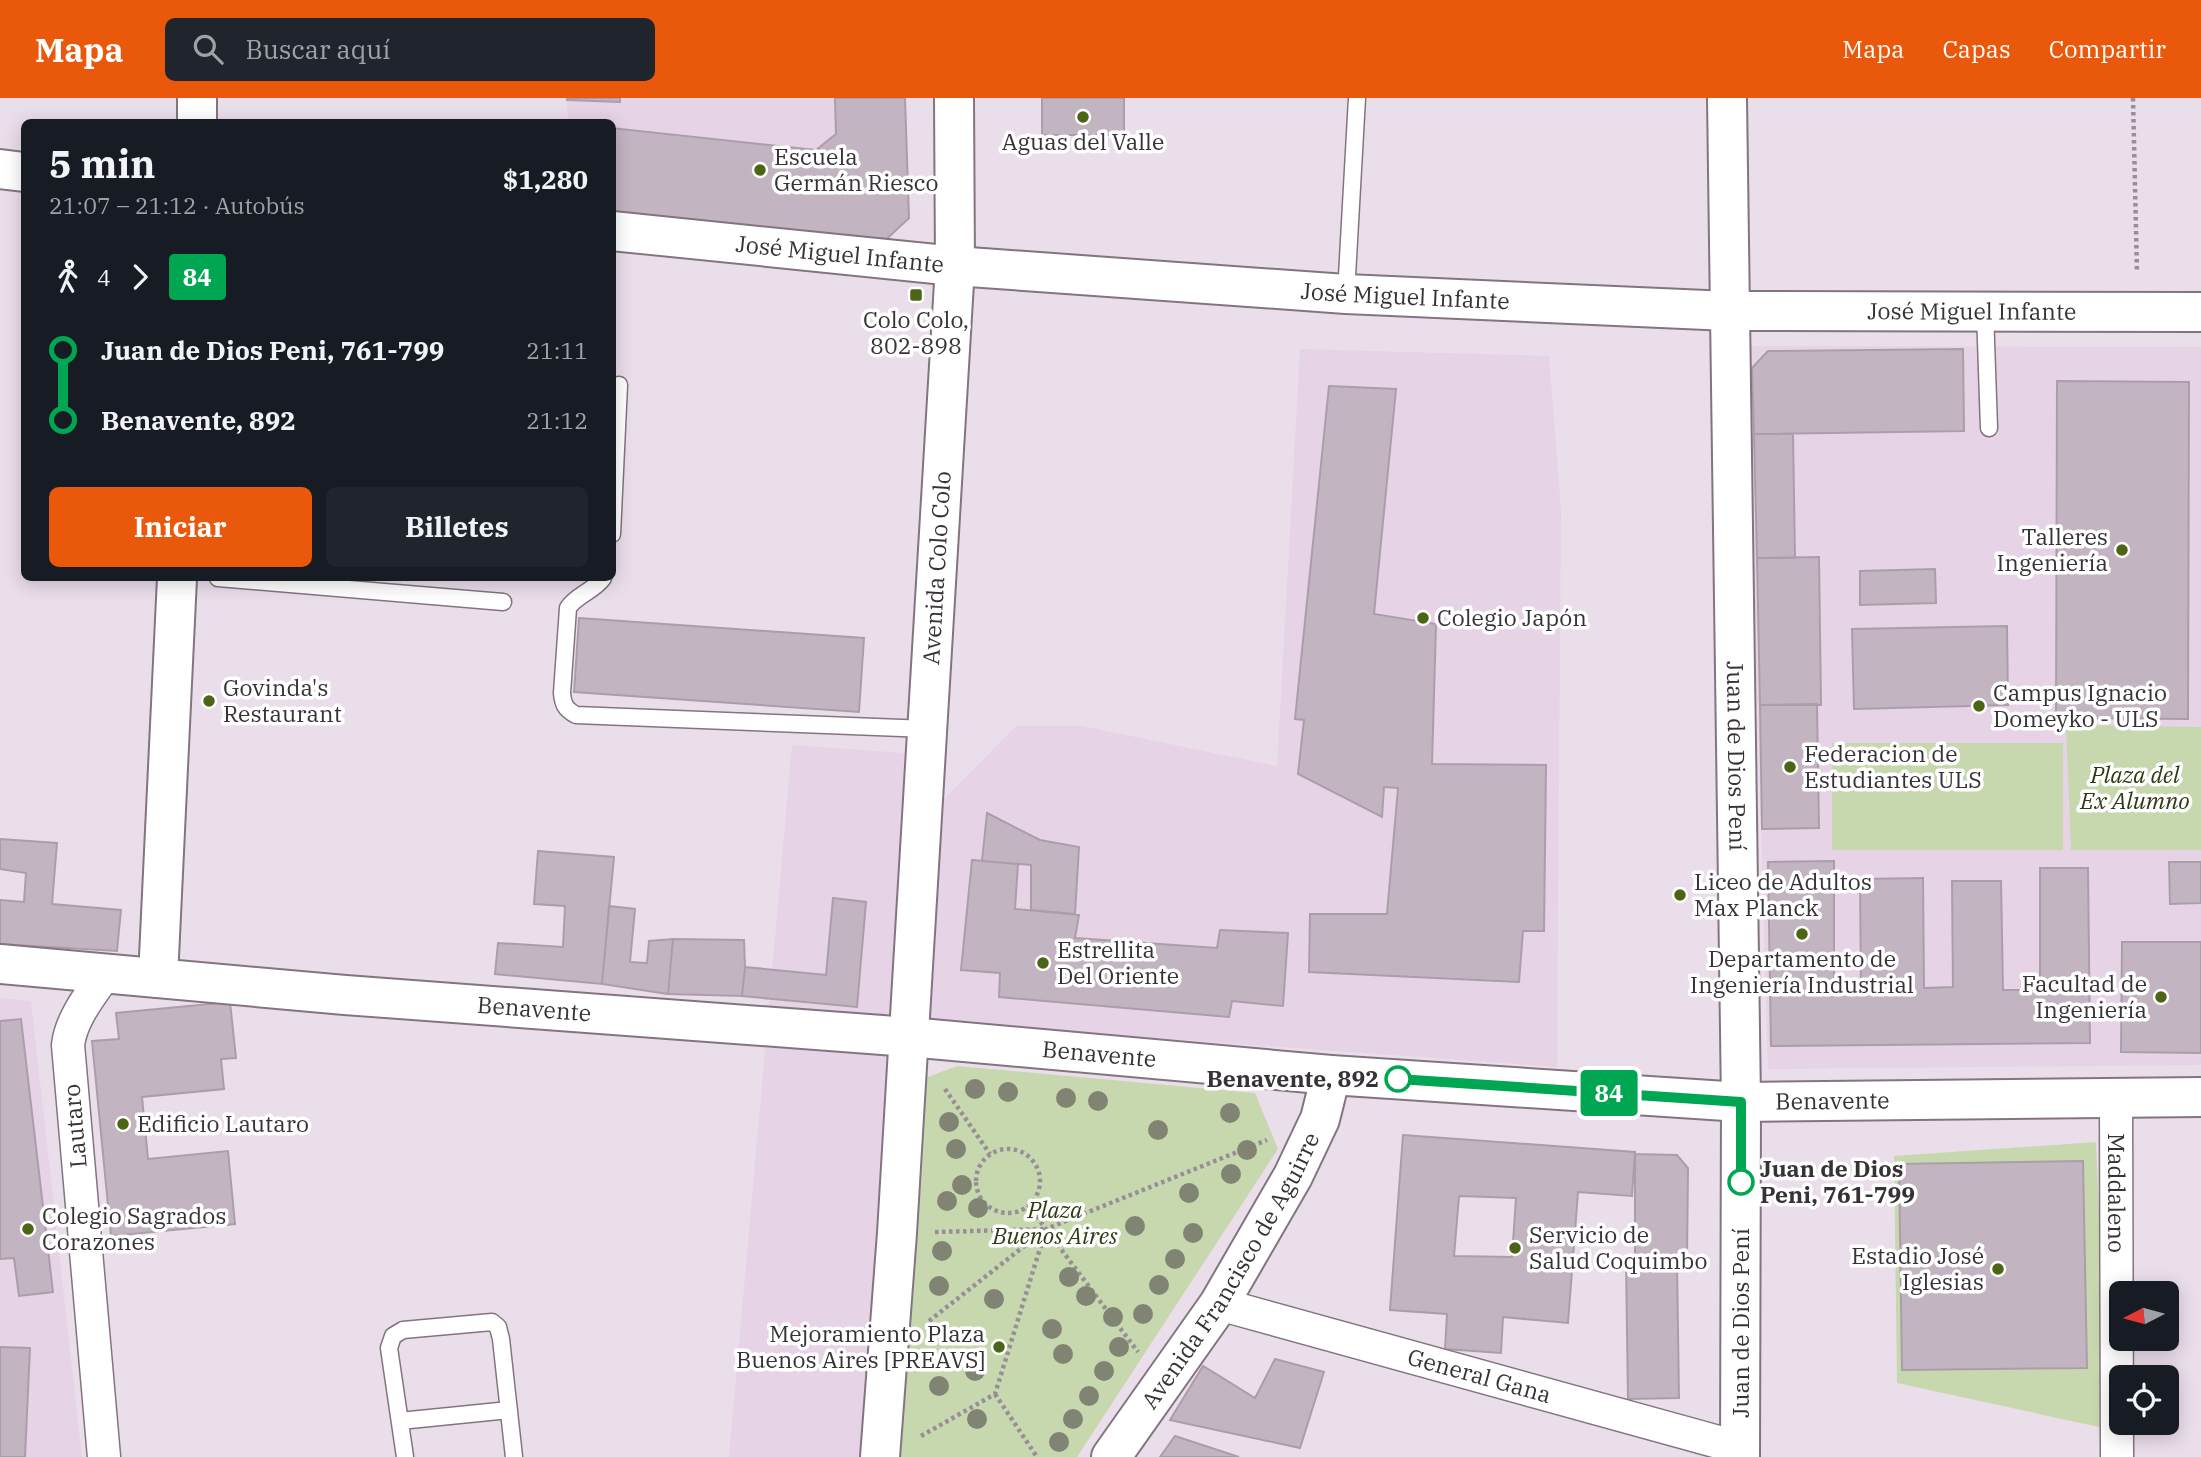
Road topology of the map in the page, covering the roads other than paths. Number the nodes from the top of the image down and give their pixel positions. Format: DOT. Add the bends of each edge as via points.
graph roads {
  1 [pos="197,98"];
  2 [pos="954,98"];
  3 [pos="1357,98"];
  4 [pos="1727,98"];
  5 [pos="197,119"];
  6 [pos="0,169"];
  7 [pos="21,172"];
  8 [pos="616,231"];
  9 [pos="955,267"];
  10 [pos="1346,293"];
  11 [pos="1729,311"];
  12 [pos="1985,312"];
  13 [pos="2201,312"];
  14 [pos="619,385"];
  15 [pos="1989,428"];
  16 [pos="616,449"];
  17 [pos="177,581"];
  18 [pos="254,581"];
  19 [pos="600,581"];
  20 [pos="503,602"];
  21 [pos="927,729"];
  22 [pos="0,964"];
  23 [pos="106,973"];
  24 [pos="158,978"];
  25 [pos="909,1037"];
  26 [pos="1331,1074"];
  27 [pos="2116,1097"];
  28 [pos="2201,1097"];
  29 [pos="1741,1102"];
  30 [pos="1219,1304"];
  31 [pos="509,1410"];
  32 [pos="400,1421"];
  33 [pos="1740,1452"];
  34 [pos="104,1457"];
  35 [pos="405,1457"];
  36 [pos="514,1457"];
  37 [pos="880,1457"];
  38 [pos="1111,1457"];
  39 [pos="2117,1457"];
  1 -- 5 [label="main road"];
  2 -- 9 [label="main road, Avenida Colo Colo"];
  3 -- 10 [label="lane"];
  4 -- 11 [label="main road, Juan de Dios Pení"];
  6 -- 7 [label="main road"];
  8 -- 9 [label="main road, José Miguel Infante"];
  9 -- 10 [label="main road, José Miguel Infante"];
  9 -- 21 [label="main road, Avenida Colo Colo"];
  10 -- 11 [label="main road, José Miguel Infante"];
  11 -- 12 [label="main road, José Miguel Infante"];
  11 -- 29 [label="main road, Juan de Dios Pení"];
  12 -- 13 [label="main road, José Miguel Infante"];
  12 -- 15 [label="lane"];
  14 -- 16 [label="lane"];
  17 -- 24 [label="main road"];
  18 -- 20 [label="lane"];
  19 -- 21 [label="lane" via="568,608 562,693 564,704 576,715"];
  21 -- 25 [label="main road, Avenida Colo Colo"];
  22 -- 23 [label="main road, Benavente"];
  23 -- 24 [label="main road, Benavente"];
  23 -- 34 [label="street, Lautaro" via="84,1005 68,1045"];
  24 -- 25 [label="main road, Benavente"];
  25 -- 26 [label="main road, Benavente"];
  25 -- 37 [label="main road"];
  26 -- 29 [label="main road, Benavente"];
  26 -- 30 [label="main road, Avenida Francisco de Aguirre" via="1320,1119 1293,1176"];
  27 -- 28 [label="main road, Benavente"];
  27 -- 29 [label="main road, Benavente"];
  27 -- 39 [label="street, Maddaleno"];
  29 -- 33 [label="main road, Juan de Dios Pení"];
  30 -- 33 [label="street, General Gana"];
  30 -- 38 [label="main road, Avenida Francisco de Aguirre"];
  31 -- 32 [label="lane"];
  31 -- 32 [label="lane" via="501,1339 492,1322 403,1330 393,1336 389,1348"];
  31 -- 36 [label="lane"];
  32 -- 35 [label="lane"];
}
